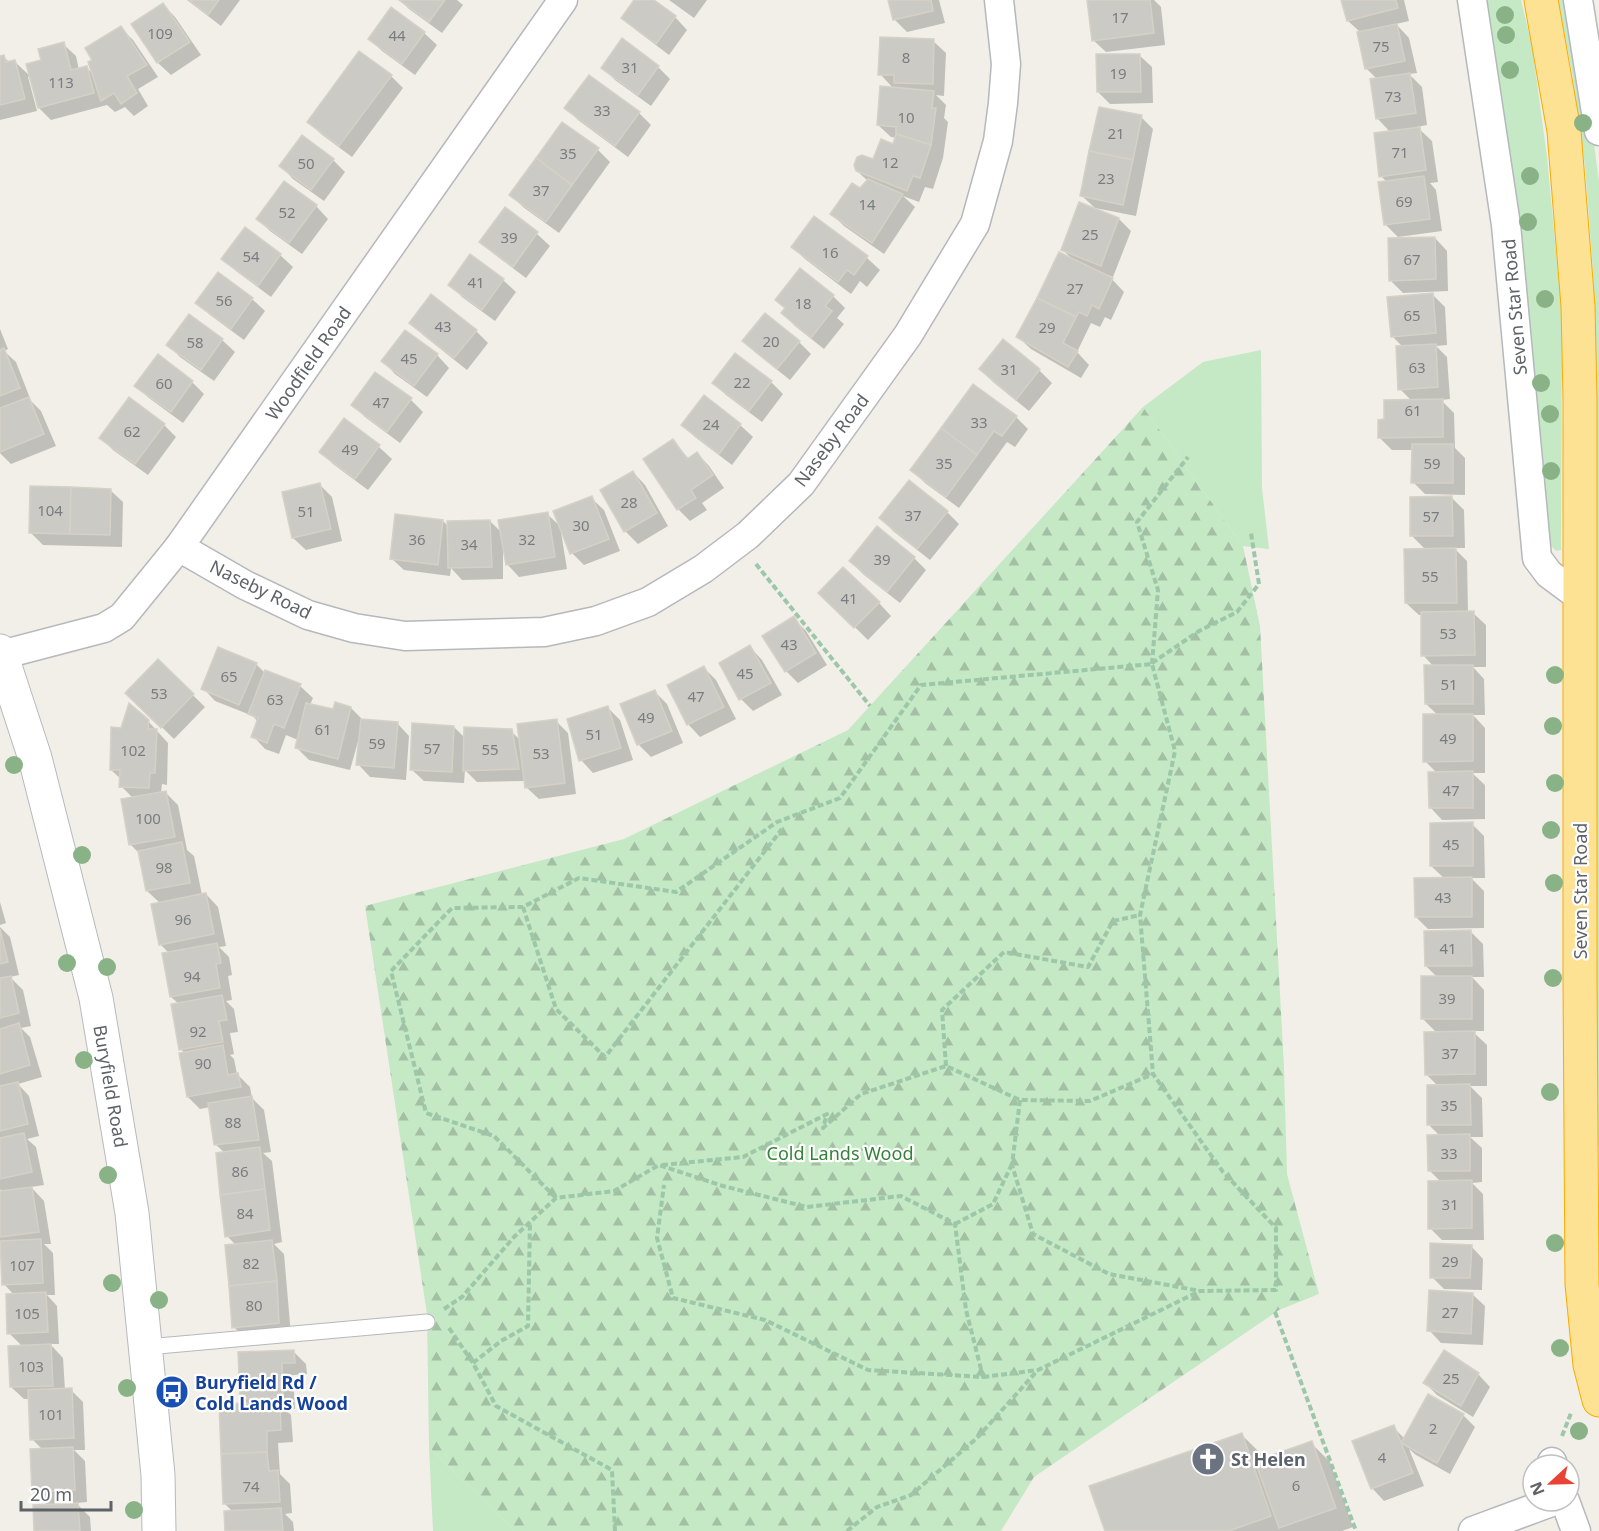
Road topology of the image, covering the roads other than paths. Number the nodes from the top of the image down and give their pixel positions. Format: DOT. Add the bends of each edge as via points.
graph roads {
  1 [pos="562,0"];
  2 [pos="999,0"];
  3 [pos="1472,0"];
  4 [pos="1541,0"];
  5 [pos="1578,0"];
  6 [pos="1599,131"];
  7 [pos="179,547"];
  8 [pos="1580,597"];
  9 [pos="1,653"];
  10 [pos="1590,1180"];
  11 [pos="432,1318"];
  12 [pos="147,1347"];
  13 [pos="1599,1400"];
  14 [pos="1522,1513"];
  15 [pos="1569,1513"];
  16 [pos="159,1531"];
  17 [pos="1473,1531"];
  18 [pos="1576,1531"];
  1 -- 7 [label="street, Woodfield Road"];
  2 -- 7 [label="street, Naseby Road" via="1006,64 1003,103 998,141 975,224 908,335 801,484 748,535 703,569 648,602 596,621 544,632 405,636 308,615"];
  3 -- 8 [label="street, Seven Star Road" via="1506,225 1538,558 1549,574"];
  4 -- 8 [label="highway, Seven Star Road" via="1564,131 1578,306"];
  5 -- 6 [label="street"];
  7 -- 9 [label="street, Woodfield Road" via="122,617 104,628"];
  8 -- 10 [label="highway, Seven Star Road" via="1580,991"];
  9 -- 12 [label="street, Buryfield Road" via="35,758 96,998 132,1213"];
  10 -- 13 [label="highway, Seven Star Road" via="1582,1284 1590,1365"];
  11 -- 12 [label="lane"];
  12 -- 16 [label="street, Buryfield Road"];
  14 -- 17 [label="street"];
  15 -- 18 [label="street"];
}
